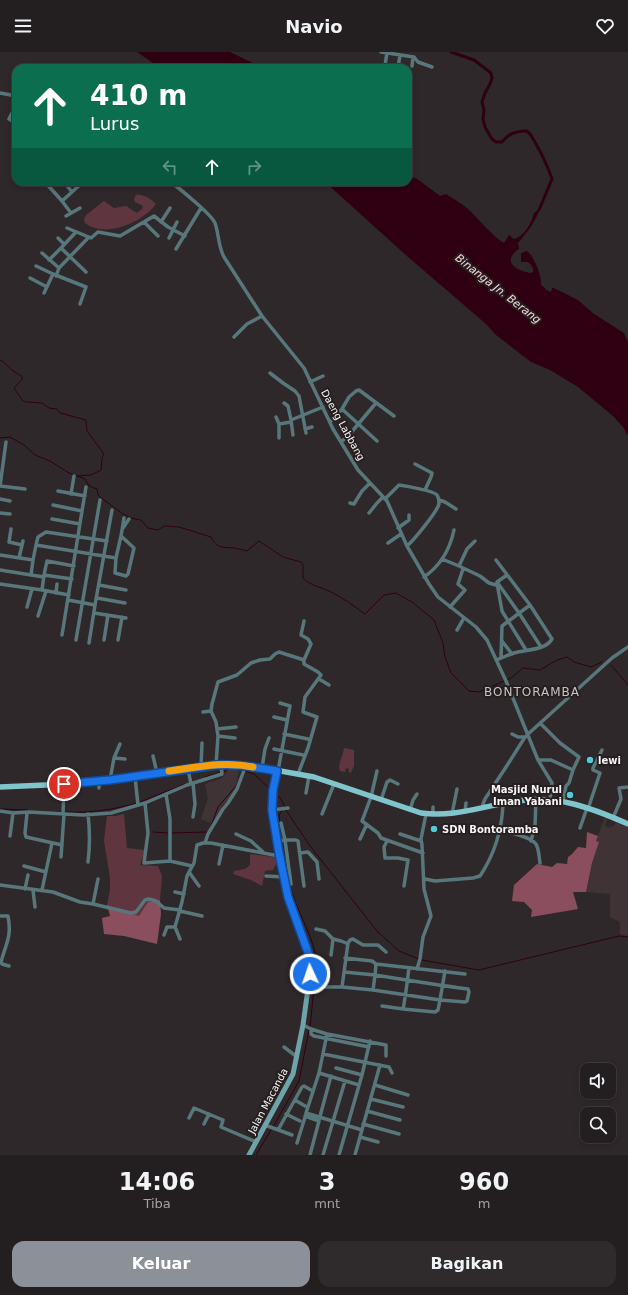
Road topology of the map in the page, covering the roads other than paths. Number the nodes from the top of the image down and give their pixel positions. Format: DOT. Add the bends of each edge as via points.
graph roads {
  1 [pos="381,52"];
  2 [pos="387,52"];
  3 [pos="400,55"];
  4 [pos="413,57"];
  5 [pos="385,64"];
  6 [pos="399,64"];
  7 [pos="412,66"];
  8 [pos="432,67"];
  9 [pos="0,93"];
  10 [pos="12,95"];
  11 [pos="12,113"];
  12 [pos="12,121"];
  13 [pos="49,186"];
  14 [pos="67,186"];
  15 [pos="78,186"];
  16 [pos="176,186"];
  17 [pos="72,192"];
  18 [pos="62,201"];
  19 [pos="80,208"];
  20 [pos="170,208"];
  21 [pos="201,208"];
  22 [pos="71,213"];
  23 [pos="66,216"];
  24 [pos="144,222"];
  25 [pos="161,222"];
  26 [pos="177,222"];
  27 [pos="67,228"];
  28 [pos="173,230"];
  29 [pos="76,232"];
  30 [pos="158,236"];
  31 [pos="185,236"];
  32 [pos="89,237"];
  33 [pos="58,238"];
  34 [pos="169,238"];
  35 [pos="64,244"];
  36 [pos="61,248"];
  37 [pos="176,249"];
  38 [pos="42,253"];
  39 [pos="70,257"];
  40 [pos="49,260"];
  41 [pos="36,266"];
  42 [pos="59,268"];
  43 [pos="86,272"];
  44 [pos="55,275"];
  45 [pos="30,278"];
  46 [pos="47,286"];
  47 [pos="44,293"];
  48 [pos="80,304"];
  49 [pos="262,316"];
  50 [pos="234,337"];
  51 [pos="270,373"];
  52 [pos="322,376"];
  53 [pos="310,382"];
  54 [pos="284,403"];
  55 [pos="376,403"];
  56 [pos="323,406"];
  57 [pos="342,409"];
  58 [pos="303,415"];
  59 [pos="394,416"];
  60 [pos="276,417"];
  61 [pos="291,421"];
  62 [pos="330,422"];
  63 [pos="359,423"];
  64 [pos="279,424"];
  65 [pos="312,427"];
  66 [pos="293,435"];
  67 [pos="279,438"];
  68 [pos="377,441"];
  69 [pos="6,442"];
  70 [pos="341,442"];
  71 [pos="2,453"];
  72 [pos="415,464"];
  73 [pos="1,466"];
  74 [pos="74,476"];
  75 [pos="0,480"];
  76 [pos="370,483"];
  77 [pos="0,486"];
  78 [pos="86,488"];
  79 [pos="25,489"];
  80 [pos="424,490"];
  81 [pos="58,491"];
  82 [pos="71,494"];
  83 [pos="85,496"];
  84 [pos="384,498"];
  85 [pos="0,499"];
  86 [pos="10,500"];
  87 [pos="100,500"];
  88 [pos="439,500"];
  89 [pos="350,503"];
  90 [pos="53,505"];
  91 [pos="456,509"];
  92 [pos="82,510"];
  93 [pos="112,510"];
  94 [pos="0,512"];
  95 [pos="369,513"];
  96 [pos="10,514"];
  97 [pos="409,515"];
  98 [pos="124,518"];
  99 [pos="52,519"];
  100 [pos="129,519"];
  101 [pos="80,524"];
  102 [pos="398,528"];
  103 [pos="11,529"];
  104 [pos="122,529"];
  105 [pos="454,530"];
  106 [pos="401,534"];
  107 [pos="121,536"];
  108 [pos="78,537"];
  109 [pos="93,540"];
  110 [pos="107,541"];
  111 [pos="475,541"];
  112 [pos="388,543"];
  113 [pos="36,545"];
  114 [pos="407,546"];
  115 [pos="76,552"];
  116 [pos="90,554"];
  117 [pos="0,555"];
  118 [pos="104,556"];
  119 [pos="19,558"];
  120 [pos="116,558"];
  121 [pos="442,559"];
  122 [pos="33,560"];
  123 [pos="496,560"];
  124 [pos="74,566"];
  125 [pos="461,567"];
  126 [pos="0,570"];
  127 [pos="31,575"];
  128 [pos="507,575"];
  129 [pos="44,576"];
  130 [pos="424,577"];
  131 [pos="72,579"];
  132 [pos="0,584"];
  133 [pos="57,584"];
  134 [pos="497,584"];
  135 [pos="99,585"];
  136 [pos="32,589"];
  137 [pos="44,590"];
  138 [pos="126,590"];
  139 [pos="56,592"];
  140 [pos="69,595"];
  141 [pos="96,598"];
  142 [pos="68,600"];
  143 [pos="82,602"];
  144 [pos="95,604"];
  145 [pos="125,604"];
  146 [pos="530,605"];
  147 [pos="27,607"];
  148 [pos="450,607"];
  149 [pos="94,612"];
  150 [pos="519,613"];
  151 [pos="108,615"];
  152 [pos="38,616"];
  153 [pos="122,617"];
  154 [pos="126,618"];
  155 [pos="464,618"];
  156 [pos="304,621"];
  157 [pos="507,622"];
  158 [pos="457,630"];
  159 [pos="62,635"];
  160 [pos="76,640"];
  161 [pos="104,640"];
  162 [pos="118,640"];
  163 [pos="502,641"];
  164 [pos="89,643"];
  165 [pos="541,647"];
  166 [pos="628,647"];
  167 [pos="526,650"];
  168 [pos="512,654"];
  169 [pos="501,658"];
  170 [pos="304,660"];
  171 [pos="496,660"];
  172 [pos="319,679"];
  173 [pos="329,685"];
  174 [pos="280,703"];
  175 [pos="211,711"];
  176 [pos="203,712"];
  177 [pos="274,717"];
  178 [pos="287,720"];
  179 [pos="540,723"];
  180 [pos="236,728"];
  181 [pos="217,729"];
  182 [pos="284,734"];
  183 [pos="512,734"];
  184 [pos="218,736"];
  185 [pos="526,736"];
  186 [pos="235,738"];
  187 [pos="268,738"];
  188 [pos="308,738"];
  189 [pos="202,743"];
  190 [pos="120,744"];
  191 [pos="274,749"];
  192 [pos="602,750"];
  193 [pos="282,751"];
  194 [pos="303,755"];
  195 [pos="153,756"];
  196 [pos="114,758"];
  197 [pos="125,759"];
  198 [pos="541,759"];
  199 [pos="201,767"];
  200 [pos="220,768"];
  201 [pos="262,768"];
  202 [pos="188,769"];
  203 [pos="245,769"];
  204 [pos="573,770"];
  205 [pos="278,771"];
  206 [pos="377,771"];
  207 [pos="156,774"];
  208 [pos="298,774"];
  209 [pos="309,776"];
  210 [pos="135,777"];
  211 [pos="110,780"];
  212 [pos="98,781"];
  213 [pos="64,784"];
  214 [pos="192,784"];
  215 [pos="334,784"];
  216 [pos="398,784"];
  217 [pos="0,787"];
  218 [pos="628,787"];
  219 [pos="99,788"];
  220 [pos="457,789"];
  221 [pos="306,793"];
  222 [pos="166,794"];
  223 [pos="417,794"];
  224 [pos="371,797"];
  225 [pos="536,799"];
  226 [pos="550,799"];
  227 [pos="381,800"];
  228 [pos="563,801"];
  229 [pos="145,802"];
  230 [pos="137,803"];
  231 [pos="466,803"];
  232 [pos="503,804"];
  233 [pos="433,808"];
  234 [pos="483,808"];
  235 [pos="588,808"];
  236 [pos="287,809"];
  237 [pos="272,810"];
  238 [pos="410,810"];
  239 [pos="0,811"];
  240 [pos="465,812"];
  241 [pos="13,813"];
  242 [pos="27,813"];
  243 [pos="64,814"];
  244 [pos="88,814"];
  245 [pos="322,814"];
  246 [pos="452,814"];
  247 [pos="430,815"];
  248 [pos="193,817"];
  249 [pos="613,818"];
  250 [pos="281,823"];
  251 [pos="628,824"];
  252 [pos="366,826"];
  253 [pos="580,828"];
  254 [pos="500,830"];
  255 [pos="236,834"];
  256 [pos="400,834"];
  257 [pos="10,836"];
  258 [pos="360,839"];
  259 [pos="285,840"];
  260 [pos="531,840"];
  261 [pos="277,841"];
  262 [pos="387,841"];
  263 [pos="421,841"];
  264 [pos="52,843"];
  265 [pos="205,843"];
  266 [pos="223,845"];
  267 [pos="62,846"];
  268 [pos="264,852"];
  269 [pos="300,853"];
  270 [pos="423,853"];
  271 [pos="279,856"];
  272 [pos="62,857"];
  273 [pos="170,861"];
  274 [pos="88,862"];
  275 [pos="540,863"];
  276 [pos="219,864"];
  277 [pos="24,866"];
  278 [pos="192,866"];
  279 [pos="46,872"];
  280 [pos="189,872"];
  281 [pos="28,876"];
  282 [pos="266,876"];
  283 [pos="284,877"];
  284 [pos="98,878"];
  285 [pos="319,878"];
  286 [pos="425,878"];
  287 [pos="292,884"];
  288 [pos="0,885"];
  289 [pos="199,886"];
  290 [pos="304,886"];
  291 [pos="404,886"];
  292 [pos="25,889"];
  293 [pos="33,890"];
  294 [pos="42,890"];
  295 [pos="175,892"];
  296 [pos="184,894"];
  297 [pos="93,904"];
  298 [pos="35,907"];
  299 [pos="180,910"];
  300 [pos="0,916"];
  301 [pos="202,916"];
  302 [pos="175,927"];
  303 [pos="316,929"];
  304 [pos="164,935"];
  305 [pos="180,939"];
  306 [pos="333,939"];
  307 [pos="348,942"];
  308 [pos="386,952"];
  309 [pos="331,955"];
  310 [pos="345,958"];
  311 [pos="376,964"];
  312 [pos="8,966"];
  313 [pos="409,968"];
  314 [pos="417,969"];
  315 [pos="446,971"];
  316 [pos="344,972"];
  317 [pos="465,974"];
  318 [pos="375,975"];
  319 [pos="408,980"];
  320 [pos="442,985"];
  321 [pos="312,987"];
  322 [pos="342,987"];
  323 [pos="373,990"];
  324 [pos="406,995"];
  325 [pos="440,1000"];
  326 [pos="382,1006"];
  327 [pos="404,1009"];
  328 [pos="306,1027"];
  329 [pos="327,1034"];
  330 [pos="326,1038"];
  331 [pos="370,1041"];
  332 [pos="284,1047"];
  333 [pos="369,1047"];
  334 [pos="323,1054"];
  335 [pos="386,1056"];
  336 [pos="297,1057"];
  337 [pos="366,1063"];
  338 [pos="380,1065"];
  339 [pos="336,1068"];
  340 [pos="319,1073"];
  341 [pos="392,1073"];
  342 [pos="362,1075"];
  343 [pos="331,1076"];
  344 [pos="346,1081"];
  345 [pos="359,1085"];
  346 [pos="375,1085"];
  347 [pos="312,1090"];
  348 [pos="408,1094"];
  349 [pos="371,1099"];
  350 [pos="295,1100"];
  351 [pos="305,1106"];
  352 [pos="403,1107"];
  353 [pos="367,1111"];
  354 [pos="208,1114"];
  355 [pos="286,1114"];
  356 [pos="306,1115"];
  357 [pos="189,1118"];
  358 [pos="319,1119"];
  359 [pos="400,1120"];
  360 [pos="300,1121"];
  361 [pos="333,1122"];
  362 [pos="204,1124"];
  363 [pos="364,1124"];
  364 [pos="347,1125"];
  365 [pos="267,1126"];
  366 [pos="220,1127"];
  367 [pos="278,1130"];
  368 [pos="362,1130"];
  369 [pos="218,1132"];
  370 [pos="400,1134"];
  371 [pos="292,1135"];
  372 [pos="360,1137"];
  373 [pos="256,1142"];
  374 [pos="378,1142"];
  375 [pos="297,1143"];
  376 [pos="249,1155"];
  377 [pos="310,1155"];
  378 [pos="323,1155"];
  379 [pos="339,1155"];
  380 [pos="354,1155"];
  1 -- 2 [label="street"];
  2 -- 3 [label="street"];
  2 -- 5 [label="street"];
  3 -- 4 [label="street"];
  3 -- 6 [label="street"];
  4 -- 7 [label="street"];
  4 -- 8 [label="street" via="418,62"];
  9 -- 10 [label="street"];
  11 -- 12 [label="street" via="9,119"];
  13 -- 18 [label="street"];
  14 -- 17 [label="street"];
  15 -- 17 [label="street"];
  16 -- 21 [label="street, Daeng Labbang"];
  17 -- 18 [label="street"];
  18 -- 22 [label="street"];
  19 -- 22 [label="street"];
  20 -- 25 [label="street"];
  21 -- 31 [label="street"];
  21 -- 49 [label="street, Daeng Labbang" via="213,220 221,252"];
  22 -- 23 [label="street"];
  24 -- 25 [label="street" via="154,216"];
  24 -- 30 [label="street"];
  24 -- 32 [label="street" via="120,236 98,232"];
  25 -- 28 [label="street"];
  26 -- 28 [label="street"];
  27 -- 29 [label="street"];
  28 -- 31 [label="street"];
  28 -- 34 [label="street"];
  29 -- 32 [label="street"];
  29 -- 35 [label="street"];
  31 -- 37 [label="street"];
  32 -- 39 [label="street"];
  33 -- 35 [label="street"];
  35 -- 36 [label="street"];
  36 -- 39 [label="street"];
  36 -- 40 [label="street"];
  38 -- 40 [label="street"];
  39 -- 42 [label="street"];
  39 -- 43 [label="street"];
  40 -- 42 [label="street"];
  41 -- 44 [label="street"];
  42 -- 44 [label="street"];
  44 -- 46 [label="street"];
  44 -- 48 [label="street" via="86,287"];
  45 -- 46 [label="street"];
  46 -- 47 [label="street"];
  49 -- 50 [label="street" via="247,324"];
  49 -- 53 [label="street, Daeng Labbang" via="300,363"];
  51 -- 58 [label="street" via="298,393"];
  52 -- 53 [label="street"];
  53 -- 56 [label="street, Daeng Labbang"];
  54 -- 61 [label="street" via="288,406"];
  55 -- 57 [label="street" via="358,390 349,397"];
  55 -- 59 [label="street"];
  55 -- 63 [label="street"];
  56 -- 58 [label="street"];
  56 -- 62 [label="street, Daeng Labbang"];
  57 -- 62 [label="street"];
  57 -- 63 [label="street"];
  58 -- 61 [label="street"];
  58 -- 65 [label="street" via="306,431"];
  60 -- 64 [label="street"];
  61 -- 64 [label="street"];
  61 -- 66 [label="street"];
  62 -- 70 [label="street, Daeng Labbang"];
  63 -- 68 [label="street"];
  63 -- 70 [label="street"];
  64 -- 67 [label="street"];
  69 -- 71 [label="street"];
  70 -- 76 [label="street, Daeng Labbang" via="358,470"];
  71 -- 73 [label="street"];
  72 -- 80 [label="street" via="432,473"];
  73 -- 75 [label="street"];
  74 -- 82 [label="street"];
  75 -- 77 [label="street"];
  76 -- 84 [label="street, Daeng Labbang"];
  76 -- 89 [label="street" via="355,503"];
  77 -- 79 [label="street"];
  78 -- 83 [label="street"];
  80 -- 84 [label="street" via="399,485"];
  80 -- 88 [label="street" via="436,494"];
  81 -- 82 [label="street"];
  82 -- 83 [label="street"];
  83 -- 92 [label="street"];
  84 -- 95 [label="street"];
  84 -- 102 [label="street, Daeng Labbang"];
  85 -- 86 [label="street"];
  87 -- 109 [label="street"];
  88 -- 91 [label="street"];
  88 -- 114 [label="street" via="436,511"];
  90 -- 92 [label="street"];
  92 -- 101 [label="street"];
  93 -- 110 [label="street"];
  94 -- 96 [label="street"];
  97 -- 102 [label="street" via="409,520"];
  98 -- 104 [label="street"];
  99 -- 101 [label="street"];
  100 -- 104 [label="street"];
  101 -- 108 [label="street"];
  102 -- 106 [label="street, Daeng Labbang"];
  103 -- 119 [label="street" via="9,542 23,543"];
  104 -- 107 [label="street"];
  105 -- 121 [label="street"];
  106 -- 112 [label="street"];
  106 -- 114 [label="street, Daeng Labbang"];
  107 -- 120 [label="street"];
  107 -- 120 [label="street" via="134,548 127,576 116,574"];
  108 -- 109 [label="street"];
  108 -- 113 [label="street" via="46,532 38,537"];
  108 -- 115 [label="street"];
  109 -- 110 [label="street"];
  109 -- 116 [label="street"];
  110 -- 118 [label="street"];
  111 -- 125 [label="street" via="467,549"];
  113 -- 115 [label="street"];
  113 -- 122 [label="street"];
  114 -- 130 [label="street, Daeng Labbang"];
  115 -- 116 [label="street"];
  115 -- 124 [label="street"];
  116 -- 118 [label="street"];
  116 -- 143 [label="street"];
  117 -- 119 [label="street"];
  118 -- 120 [label="street"];
  118 -- 135 [label="street"];
  119 -- 122 [label="street"];
  121 -- 125 [label="street"];
  121 -- 130 [label="street"];
  122 -- 127 [label="street"];
  123 -- 128 [label="street"];
  124 -- 129 [label="street" via="47,561"];
  124 -- 131 [label="street"];
  125 -- 134 [label="street" via="489,583"];
  125 -- 148 [label="street" via="458,585 465,590"];
  126 -- 127 [label="street"];
  127 -- 129 [label="street"];
  128 -- 134 [label="street"];
  128 -- 146 [label="street"];
  129 -- 131 [label="street"];
  129 -- 137 [label="street"];
  130 -- 148 [label="street, Daeng Labbang" via="438,597"];
  131 -- 140 [label="street"];
  132 -- 136 [label="street"];
  133 -- 139 [label="street"];
  134 -- 150 [label="street"];
  134 -- 157 [label="street" via="502,611"];
  135 -- 138 [label="street"];
  135 -- 141 [label="street"];
  136 -- 137 [label="street"];
  136 -- 147 [label="street"];
  137 -- 139 [label="street"];
  137 -- 152 [label="street"];
  139 -- 140 [label="street"];
  140 -- 142 [label="street"];
  141 -- 144 [label="street"];
  141 -- 145 [label="street"];
  142 -- 143 [label="street"];
  142 -- 159 [label="street"];
  143 -- 144 [label="street"];
  143 -- 160 [label="street"];
  144 -- 149 [label="street"];
  146 -- 150 [label="street"];
  146 -- 165 [label="street" via="552,639"];
  148 -- 155 [label="street, Daeng Labbang"];
  149 -- 151 [label="street"];
  149 -- 164 [label="street"];
  150 -- 157 [label="street"];
  150 -- 165 [label="street"];
  151 -- 153 [label="street"];
  151 -- 161 [label="street"];
  153 -- 154 [label="street"];
  153 -- 162 [label="street"];
  155 -- 158 [label="street"];
  155 -- 171 [label="street, Daeng Labbang" via="476,626"];
  156 -- 170 [label="street" via="301,634 310,644"];
  157 -- 163 [label="street" via="501,628"];
  157 -- 167 [label="street"];
  163 -- 168 [label="street"];
  163 -- 169 [label="street"];
  165 -- 167 [label="street"];
  166 -- 179 [label="street" via="612,658"];
  167 -- 168 [label="street"];
  168 -- 169 [label="street"];
  169 -- 171 [label="street"];
  170 -- 172 [label="street" via="304,664 320,674"];
  170 -- 175 [label="street" via="279,652 270,659 251,663 237,675 218,682"];
  171 -- 185 [label="street, Daeng Labbang"];
  172 -- 173 [label="street"];
  172 -- 208 [label="street" via="305,697 303,712 317,717"];
  174 -- 178 [label="street" via="290,706"];
  175 -- 176 [label="street"];
  175 -- 181 [label="street"];
  177 -- 178 [label="street"];
  178 -- 182 [label="street"];
  179 -- 185 [label="street"];
  179 -- 204 [label="street" via="579,757"];
  180 -- 181 [label="street"];
  181 -- 184 [label="street"];
  182 -- 188 [label="street"];
  182 -- 193 [label="street"];
  183 -- 185 [label="street" via="518,737"];
  184 -- 186 [label="street"];
  184 -- 200 [label="street"];
  185 -- 198 [label="street, Daeng Labbang"];
  185 -- 234 [label="street" via="485,799"];
  187 -- 201 [label="street"];
  189 -- 199 [label="street"];
  190 -- 196 [label="street"];
  191 -- 193 [label="street"];
  192 -- 235 [label="street" via="593,768 600,773"];
  193 -- 194 [label="street"];
  193 -- 205 [label="street"];
  195 -- 207 [label="street"];
  196 -- 197 [label="street"];
  196 -- 211 [label="street"];
  198 -- 204 [label="street" via="551,760"];
  198 -- 226 [label="street, Daeng Labbang" via="552,783"];
  199 -- 200 [label="main road"];
  199 -- 202 [label="main road"];
  200 -- 203 [label="main road"];
  200 -- 214 [label="street" via="222,774"];
  201 -- 203 [label="main road"];
  201 -- 205 [label="main road"];
  202 -- 207 [label="main road"];
  202 -- 214 [label="street"];
  203 -- 265 [label="street"];
  204 -- 228 [label="street"];
  205 -- 208 [label="main road"];
  205 -- 237 [label="street, Jalan Macanda" via="272,793"];
  206 -- 224 [label="street"];
  207 -- 210 [label="main road"];
  208 -- 209 [label="main road"];
  209 -- 215 [label="main road"];
  209 -- 221 [label="street"];
  210 -- 211 [label="main road"];
  210 -- 230 [label="street"];
  211 -- 212 [label="main road"];
  212 -- 213 [label="main road"];
  212 -- 219 [label="street"];
  213 -- 217 [label="main road"];
  213 -- 243 [label="street"];
  214 -- 222 [label="street"];
  214 -- 248 [label="street" via="195,804"];
  215 -- 224 [label="main road"];
  215 -- 245 [label="street"];
  216 -- 227 [label="street" via="390,780 387,782"];
  218 -- 249 [label="street" via="619,788 621,799"];
  220 -- 246 [label="street"];
  222 -- 229 [label="street"];
  222 -- 273 [label="street" via="170,819"];
  223 -- 238 [label="street"];
  224 -- 227 [label="main road"];
  224 -- 252 [label="street" via="362,822"];
  225 -- 226 [label="main road"];
  225 -- 232 [label="main road"];
  225 -- 260 [label="street" via="535,826"];
  226 -- 228 [label="main road"];
  227 -- 238 [label="main road"];
  228 -- 235 [label="main road"];
  229 -- 230 [label="street"];
  229 -- 273 [label="street" via="148,833 144,863"];
  230 -- 244 [label="street" via="111,813"];
  231 -- 240 [label="street"];
  232 -- 234 [label="main road"];
  232 -- 254 [label="street"];
  233 -- 247 [label="street"];
  234 -- 240 [label="main road"];
  235 -- 249 [label="main road"];
  235 -- 253 [label="street"];
  236 -- 237 [label="street"];
  237 -- 261 [label="street, Jalan Macanda"];
  238 -- 247 [label="main road"];
  239 -- 241 [label="street"];
  240 -- 246 [label="main road"];
  241 -- 242 [label="street"];
  241 -- 257 [label="street"];
  242 -- 243 [label="street"];
  242 -- 264 [label="street" via="26,837"];
  243 -- 244 [label="street"];
  243 -- 267 [label="street"];
  244 -- 274 [label="street"];
  246 -- 247 [label="main road"];
  247 -- 263 [label="street"];
  249 -- 251 [label="main road"];
  250 -- 259 [label="street"];
  252 -- 258 [label="street"];
  252 -- 262 [label="street"];
  254 -- 260 [label="street" via="516,833"];
  254 -- 286 [label="street" via="477,878 434,881"];
  255 -- 268 [label="street" via="251,841"];
  256 -- 263 [label="street"];
  259 -- 261 [label="street"];
  259 -- 269 [label="street" via="297,840"];
  259 -- 287 [label="street"];
  260 -- 275 [label="street" via="536,844"];
  261 -- 271 [label="street, Jalan Macanda"];
  262 -- 270 [label="street"];
  262 -- 291 [label="street" via="384,847 385,858 408,860"];
  263 -- 270 [label="street"];
  264 -- 267 [label="street"];
  264 -- 279 [label="street"];
  265 -- 266 [label="street"];
  265 -- 278 [label="street" via="197,845"];
  266 -- 268 [label="street"];
  266 -- 276 [label="street"];
  267 -- 272 [label="street"];
  268 -- 271 [label="street"];
  269 -- 285 [label="street" via="308,852 316,860"];
  269 -- 290 [label="street"];
  270 -- 314 [label="street" via="424,889 431,916 423,937"];
  271 -- 283 [label="street, Jalan Macanda"];
  273 -- 278 [label="street"];
  277 -- 279 [label="street"];
  278 -- 280 [label="street"];
  279 -- 294 [label="street"];
  280 -- 289 [label="street"];
  280 -- 296 [label="street"];
  281 -- 292 [label="street"];
  282 -- 283 [label="street"];
  283 -- 321 [label="street, Jalan Macanda" via="310,958"];
  284 -- 297 [label="street"];
  288 -- 292 [label="street"];
  292 -- 293 [label="street"];
  293 -- 294 [label="street"];
  293 -- 298 [label="street"];
  294 -- 297 [label="street"];
  295 -- 296 [label="street"];
  296 -- 299 [label="street"];
  297 -- 299 [label="street" via="134,913 149,899 164,908"];
  299 -- 301 [label="street"];
  299 -- 302 [label="street"];
  300 -- 312 [label="street" via="8,916 10,926 1,962"];
  302 -- 304 [label="street" via="167,927"];
  302 -- 305 [label="street"];
  303 -- 306 [label="street" via="325,931"];
  306 -- 307 [label="street"];
  306 -- 309 [label="street"];
  307 -- 308 [label="street" via="353,939 363,945 378,945"];
  307 -- 310 [label="street"];
  310 -- 311 [label="street" via="372,961"];
  310 -- 316 [label="street"];
  311 -- 313 [label="street"];
  311 -- 318 [label="street"];
  313 -- 314 [label="street"];
  313 -- 319 [label="street"];
  314 -- 315 [label="street"];
  315 -- 317 [label="street"];
  315 -- 320 [label="street"];
  316 -- 318 [label="street"];
  316 -- 322 [label="street"];
  318 -- 319 [label="street"];
  318 -- 323 [label="street"];
  319 -- 320 [label="street"];
  319 -- 324 [label="street"];
  320 -- 325 [label="street"];
  320 -- 325 [label="street" via="468,989 468,1000"];
  321 -- 322 [label="street"];
  321 -- 328 [label="street, Jalan Macanda"];
  322 -- 323 [label="street"];
  323 -- 324 [label="street"];
  324 -- 325 [label="street"];
  324 -- 327 [label="street"];
  325 -- 327 [label="street" via="435,1012"];
  326 -- 327 [label="street"];
  328 -- 329 [label="street"];
  328 -- 330 [label="street" via="312,1035"];
  328 -- 336 [label="street, Jalan Macanda"];
  329 -- 330 [label="street"];
  329 -- 331 [label="street"];
  330 -- 333 [label="street"];
  330 -- 334 [label="street"];
  331 -- 333 [label="street"];
  331 -- 335 [label="street" via="386,1045"];
  332 -- 336 [label="street"];
  333 -- 337 [label="street"];
  334 -- 337 [label="street"];
  334 -- 340 [label="street"];
  336 -- 365 [label="street, Jalan Macanda" via="293,1074"];
  337 -- 338 [label="street"];
  337 -- 342 [label="street"];
  338 -- 341 [label="street" via="389,1067"];
  338 -- 346 [label="street"];
  339 -- 342 [label="street"];
  340 -- 343 [label="street"];
  340 -- 356 [label="street"];
  342 -- 345 [label="street"];
  343 -- 344 [label="street"];
  343 -- 358 [label="street"];
  344 -- 345 [label="street"];
  344 -- 361 [label="street"];
  345 -- 364 [label="street"];
  346 -- 348 [label="street"];
  346 -- 349 [label="street"];
  347 -- 350 [label="street" via="302,1087"];
  349 -- 352 [label="street"];
  349 -- 353 [label="street"];
  350 -- 351 [label="street"];
  350 -- 355 [label="street"];
  353 -- 359 [label="street"];
  353 -- 363 [label="street"];
  354 -- 357 [label="street" via="194,1108"];
  354 -- 362 [label="street"];
  354 -- 366 [label="street" via="223,1120"];
  355 -- 360 [label="street"];
  355 -- 367 [label="street"];
  356 -- 358 [label="street"];
  356 -- 375 [label="street"];
  358 -- 361 [label="street"];
  358 -- 377 [label="street"];
  361 -- 364 [label="street"];
  361 -- 378 [label="street"];
  363 -- 368 [label="street"];
  363 -- 370 [label="street"];
  364 -- 368 [label="street"];
  364 -- 379 [label="street"];
  365 -- 367 [label="street"];
  365 -- 373 [label="street, Jalan Macanda"];
  366 -- 369 [label="street"];
  366 -- 373 [label="street"];
  367 -- 371 [label="street"];
  368 -- 372 [label="street"];
  372 -- 374 [label="street"];
  372 -- 380 [label="street"];
  373 -- 376 [label="street, Jalan Macanda"];
}
